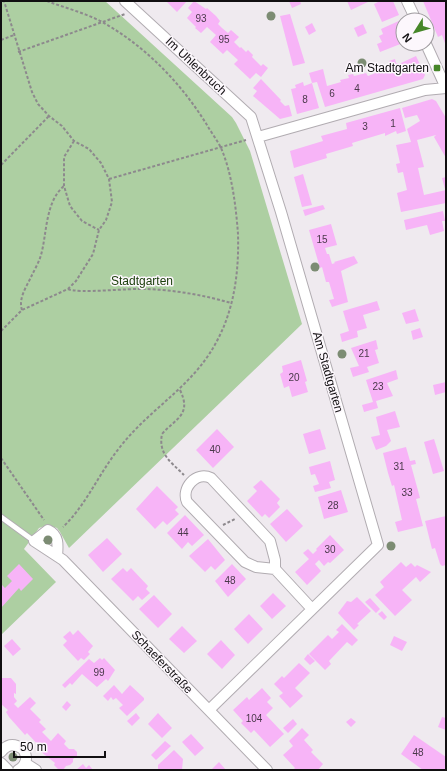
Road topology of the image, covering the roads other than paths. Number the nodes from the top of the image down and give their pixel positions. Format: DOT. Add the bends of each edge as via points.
graph roads {
  1 [pos="125,1"];
  2 [pos="407,1"];
  3 [pos="412,12"];
  4 [pos="430,52"];
  5 [pos="446,88"];
  6 [pos="258,137"];
  7 [pos="1,517"];
  8 [pos="34,541"];
  9 [pos="57,556"];
  10 [pos="275,569"];
  11 [pos="312,609"];
  12 [pos="209,710"];
  13 [pos="1,752"];
  14 [pos="1,763"];
  15 [pos="21,767"];
  16 [pos="8,770"];
  17 [pos="36,770"];
  18 [pos="267,770"];
  1 -- 6 [label="street, Im Uhlenbruch" via="250,117"];
  2 -- 3 [label="street"];
  4 -- 5 [label="street"];
  5 -- 6 [label="street" via="425,90"];
  6 -- 11 [label="street, Am Stadtgarten" via="378,545"];
  7 -- 8 [label="lane"];
  8 -- 9 [label="street, Schaeferstraße"];
  8 -- 9 [label="street" via="51,532 57,540"];
  9 -- 12 [label="street, Schaeferstraße"];
  10 -- 10 [label="street" via="276,560 270,541 211,478 199,475 186,488 184,495 187,502 246,562 256,567"];
  10 -- 11 [label="street"];
  11 -- 12 [label="street, Am Stadtgarten"];
  12 -- 18 [label="street, Schaeferstraße"];
  13 -- 15 [label="street" via="8,746 18,746 25,753"];
  14 -- 16 [label="street"];
  15 -- 17 [label="street"];
}
